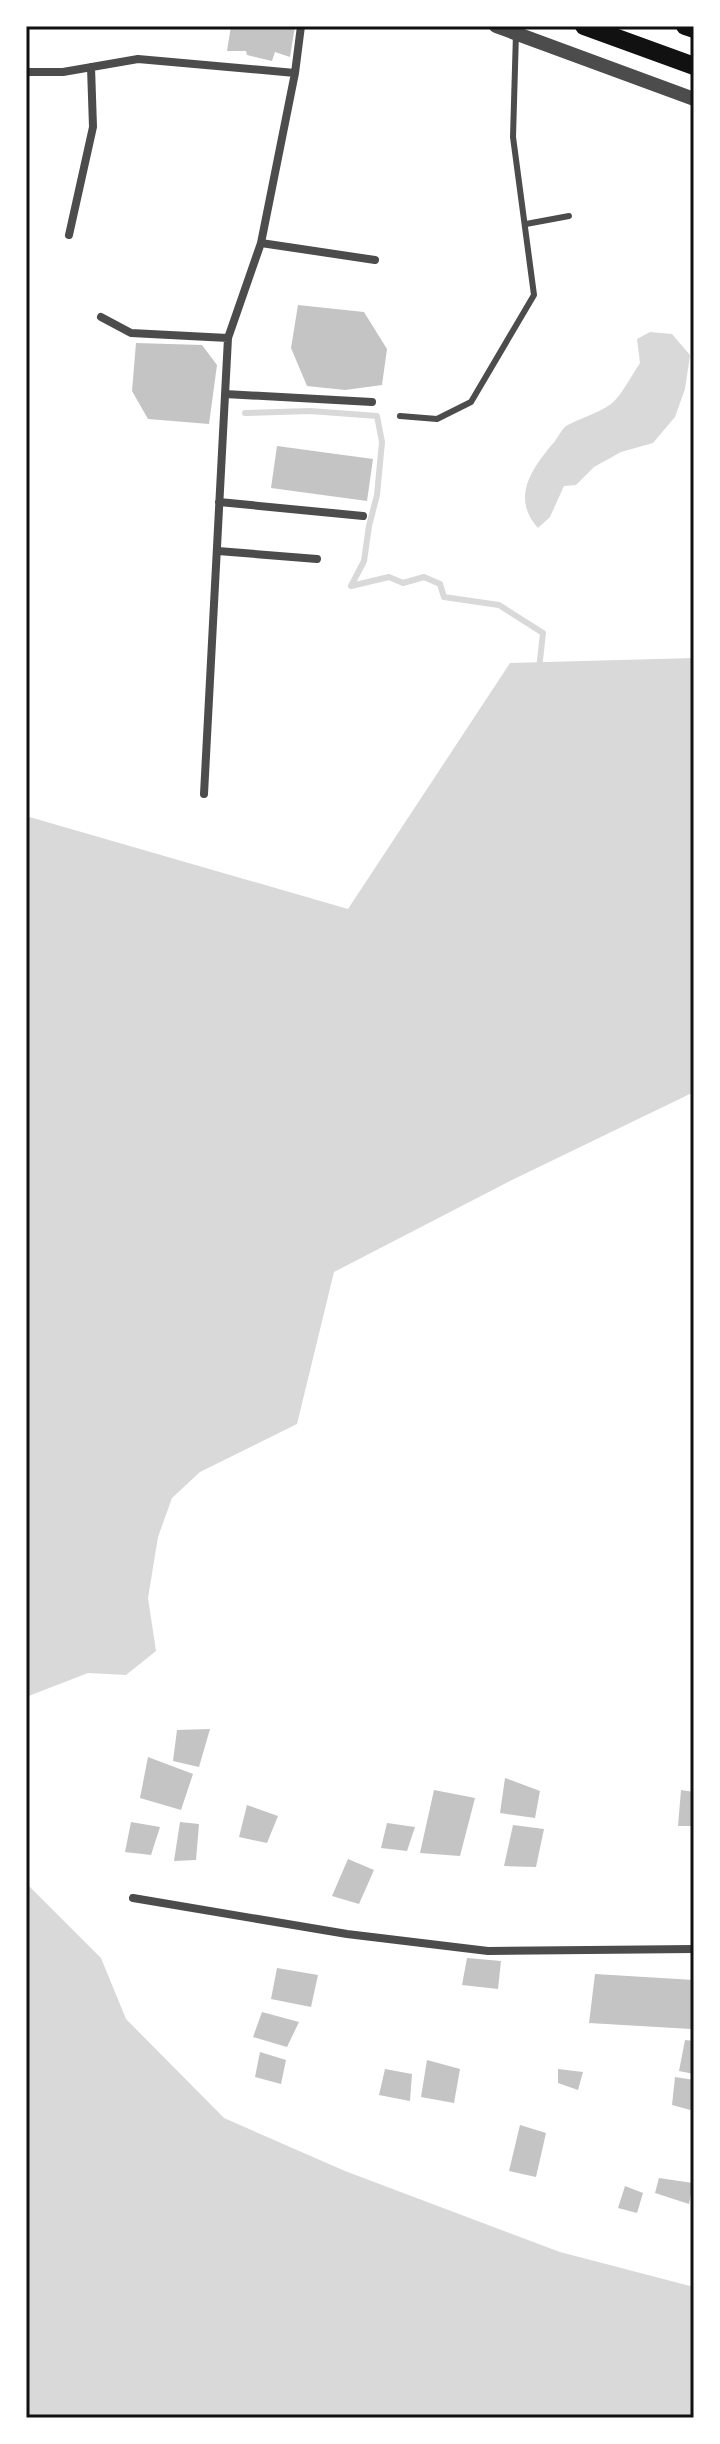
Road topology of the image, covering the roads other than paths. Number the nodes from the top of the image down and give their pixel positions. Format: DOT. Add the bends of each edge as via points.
graph roads {
  1 [pos="301,26"];
  2 [pos="496,26"];
  3 [pos="584,26"];
  4 [pos="685,26"];
  5 [pos="694,29"];
  6 [pos="516,33"];
  7 [pos="694,66"];
  8 [pos="91,67"];
  9 [pos="26,72"];
  10 [pos="295,73"];
  11 [pos="694,99"];
  12 [pos="569,216"];
  13 [pos="526,224"];
  14 [pos="69,235"];
  15 [pos="261,243"];
  16 [pos="375,260"];
  17 [pos="101,317"];
  18 [pos="228,338"];
  19 [pos="225,394"];
  20 [pos="372,402"];
  21 [pos="400,416"];
  22 [pos="219,502"];
  23 [pos="363,516"];
  24 [pos="218,551"];
  25 [pos="317,559"];
  26 [pos="204,794"];
  27 [pos="133,1898"];
  28 [pos="694,1949"];
  1 -- 10 [label="street"];
  2 -- 6 [label="street"];
  3 -- 7 [label="highway"];
  4 -- 5 [label="highway"];
  6 -- 11 [label="street"];
  6 -- 13 [label="lane" via="513,137"];
  8 -- 9 [label="street"];
  8 -- 10 [label="street" via="138,59"];
  8 -- 14 [label="street" via="93,127"];
  10 -- 15 [label="street"];
  12 -- 13 [label="lane"];
  13 -- 21 [label="lane" via="534,295 471,402 437,419"];
  15 -- 16 [label="street"];
  15 -- 18 [label="street"];
  17 -- 18 [label="street" via="131,333"];
  18 -- 19 [label="street"];
  19 -- 20 [label="street"];
  19 -- 22 [label="street"];
  22 -- 23 [label="street"];
  22 -- 24 [label="street"];
  24 -- 25 [label="street"];
  24 -- 26 [label="street"];
  27 -- 28 [label="street" via="347,1934 488,1951"];
}
